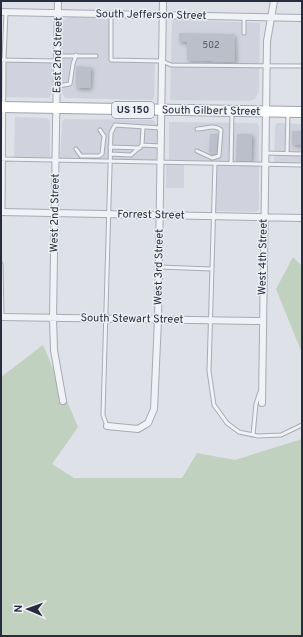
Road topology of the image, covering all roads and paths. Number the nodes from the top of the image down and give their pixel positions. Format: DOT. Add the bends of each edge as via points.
graph roads {
  1 [pos="58,1"];
  2 [pos="163,1"];
  3 [pos="274,1"];
  4 [pos="4,12"];
  5 [pos="58,13"];
  6 [pos="111,14"];
  7 [pos="163,15"];
  8 [pos="244,17"];
  9 [pos="270,18"];
  10 [pos="302,18"];
  11 [pos="244,32"];
  12 [pos="76,55"];
  13 [pos="96,56"];
  14 [pos="58,59"];
  15 [pos="3,60"];
  16 [pos="162,61"];
  17 [pos="266,66"];
  18 [pos="302,66"];
  19 [pos="57,86"];
  20 [pos="3,107"];
  21 [pos="57,108"];
  22 [pos="162,110"];
  23 [pos="232,111"];
  24 [pos="266,112"];
  25 [pos="288,112"];
  26 [pos="302,112"];
  27 [pos="143,128"];
  28 [pos="161,128"];
  29 [pos="197,129"];
  30 [pos="100,130"];
  31 [pos="141,146"];
  32 [pos="161,146"];
  33 [pos="110,147"];
  34 [pos="76,149"];
  35 [pos="197,151"];
  36 [pos="266,153"];
  37 [pos="287,153"];
  38 [pos="110,154"];
  39 [pos="302,154"];
  40 [pos="2,159"];
  41 [pos="56,160"];
  42 [pos="110,160"];
  43 [pos="161,162"];
  44 [pos="215,164"];
  45 [pos="231,164"];
  46 [pos="266,164"];
  47 [pos="302,165"];
  48 [pos="2,212"];
  49 [pos="55,213"];
  50 [pos="107,214"];
  51 [pos="160,215"];
  52 [pos="212,216"];
  53 [pos="264,218"];
  54 [pos="302,218"];
  55 [pos="1,264"];
  56 [pos="159,267"];
  57 [pos="211,270"];
  58 [pos="1,317"];
  59 [pos="53,318"];
  60 [pos="106,319"];
  61 [pos="158,320"];
  62 [pos="210,321"];
  63 [pos="262,321"];
  64 [pos="262,389"];
  65 [pos="63,401"];
  66 [pos="262,403"];
  67 [pos="302,425"];
  68 [pos="107,426"];
  69 [pos="253,435"];
  1 -- 5 [label="street, East 2nd Street"];
  2 -- 7 [label="street, West 3rd Street"];
  3 -- 9 [label="street, West 4th Street"];
  4 -- 5 [label="street, South Jefferson Street"];
  4 -- 15 [label="lane"];
  5 -- 6 [label="street, South Jefferson Street"];
  5 -- 14 [label="street, East 2nd Street"];
  6 -- 7 [label="street, South Jefferson Street"];
  6 -- 16 [label="lane" via="111,60"];
  7 -- 8 [label="street, South Jefferson Street"];
  7 -- 16 [label="street, West 3rd Street"];
  8 -- 9 [label="street, South Jefferson Street"];
  8 -- 11 [label="lane"];
  9 -- 10 [label="street, South Jefferson Street"];
  9 -- 17 [label="street, West 4th Street"];
  12 -- 13 [label="lane"];
  12 -- 14 [label="lane"];
  12 -- 19 [label="lane" via="70,84"];
  14 -- 15 [label="lane"];
  14 -- 19 [label="street, East 2nd Street"];
  15 -- 20 [label="lane"];
  16 -- 17 [label="lane" via="171,65"];
  16 -- 22 [label="street, West 3rd Street"];
  17 -- 18 [label="lane"];
  17 -- 24 [label="street, West 4th Street"];
  19 -- 21 [label="street, East 2nd Street"];
  20 -- 21 [label="main road, South Gilbert Street / US 150"];
  20 -- 40 [label="lane"];
  21 -- 22 [label="main road, South Gilbert Street / US 150"];
  21 -- 41 [label="street, West 2nd Street"];
  22 -- 23 [label="main road, South Gilbert Street / US 150"];
  22 -- 28 [label="street, West 3rd Street"];
  23 -- 24 [label="main road, South Gilbert Street / US 150"];
  23 -- 45 [label="lane"];
  24 -- 25 [label="main road, South Gilbert Street / US 150"];
  24 -- 36 [label="street, West 4th Street"];
  25 -- 26 [label="main road, South Gilbert Street / US 150"];
  25 -- 37 [label="lane"];
  27 -- 28 [label="lane"];
  27 -- 31 [label="lane"];
  27 -- 33 [label="lane" via="135,125 115,125 111,133"];
  28 -- 32 [label="street, West 3rd Street"];
  29 -- 35 [label="lane" via="212,126 221,130 221,151 219,156 212,158"];
  30 -- 34 [label="lane" via="104,136 102,154 81,156"];
  31 -- 32 [label="lane"];
  31 -- 33 [label="lane"];
  31 -- 38 [label="lane" via="131,155"];
  32 -- 43 [label="street, West 3rd Street"];
  33 -- 38 [label="lane"];
  36 -- 37 [label="lane"];
  36 -- 46 [label="street, West 4th Street"];
  37 -- 39 [label="lane"];
  38 -- 42 [label="lane"];
  40 -- 41 [label="lane"];
  40 -- 48 [label="lane"];
  41 -- 42 [label="lane"];
  41 -- 49 [label="street, West 2nd Street"];
  42 -- 43 [label="lane"];
  42 -- 50 [label="lane"];
  43 -- 44 [label="lane"];
  43 -- 51 [label="street, West 3rd Street"];
  44 -- 45 [label="lane"];
  44 -- 52 [label="lane"];
  45 -- 46 [label="lane"];
  46 -- 47 [label="lane"];
  46 -- 53 [label="street, West 4th Street"];
  48 -- 49 [label="street, Forrest Street"];
  49 -- 50 [label="street, Forrest Street"];
  49 -- 59 [label="street, West 2nd Street"];
  50 -- 51 [label="street, Forrest Street"];
  50 -- 60 [label="lane"];
  51 -- 52 [label="street, Forrest Street"];
  51 -- 56 [label="street, West 3rd Street"];
  52 -- 53 [label="street, Forrest Street"];
  52 -- 57 [label="lane"];
  53 -- 54 [label="street, Forrest Street"];
  53 -- 63 [label="street, West 4th Street"];
  55 -- 58 [label="lane"];
  56 -- 57 [label="lane"];
  56 -- 61 [label="street, West 3rd Street"];
  57 -- 62 [label="lane"];
  58 -- 59 [label="street, South Stewart Street"];
  59 -- 60 [label="street, South Stewart Street"];
  59 -- 65 [label="street, West 2nd Street" via="54,350"];
  60 -- 61 [label="street, South Stewart Street"];
  60 -- 68 [label="lane" via="103,416"];
  61 -- 62 [label="street, South Stewart Street"];
  61 -- 68 [label="street, West 3rd Street" via="154,409 148,423 138,429"];
  62 -- 63 [label="street, South Stewart Street"];
  62 -- 69 [label="lane" via="210,376 214,405 227,424 239,432"];
  63 -- 64 [label="street, West 4th Street"];
  64 -- 66 [label="street, West 4th Street"];
  64 -- 69 [label="lane" via="256,404"];
  67 -- 69 [label="lane" via="281,435"];
}
